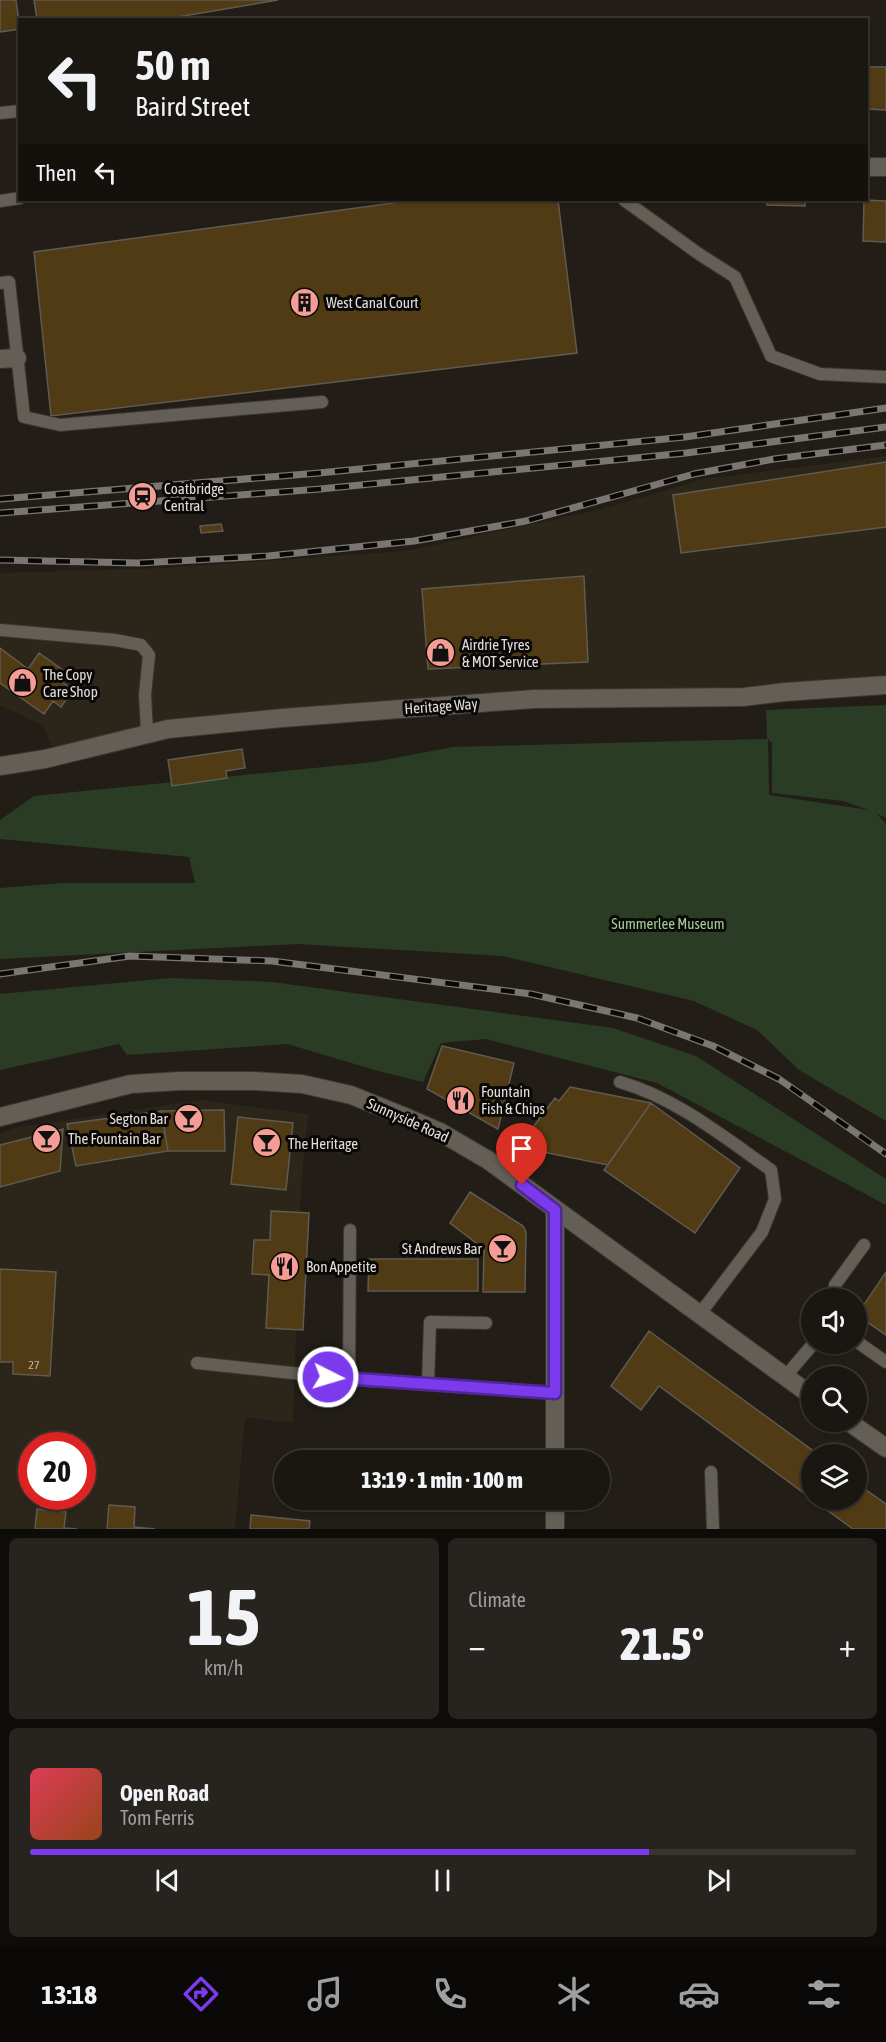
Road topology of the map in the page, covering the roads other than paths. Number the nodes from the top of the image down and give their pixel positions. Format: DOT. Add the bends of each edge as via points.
graph roads {
  1 [pos="18,111"];
  2 [pos="0,113"];
  3 [pos="886,167"];
  4 [pos="868,168"];
  5 [pos="18,198"];
  6 [pos="0,201"];
  7 [pos="625,201"];
  8 [pos="0,283"];
  9 [pos="9,358"];
  10 [pos="885,377"];
  11 [pos="322,402"];
  12 [pos="0,630"];
  13 [pos="886,686"];
  14 [pos="147,732"];
  15 [pos="0,765"];
  16 [pos="620,1082"];
  17 [pos="0,1117"];
  18 [pos="555,1210"];
  19 [pos="350,1230"];
  20 [pos="864,1245"];
  21 [pos="835,1288"];
  22 [pos="699,1315"];
  23 [pos="486,1323"];
  24 [pos="867,1349"];
  25 [pos="805,1354"];
  26 [pos="886,1362"];
  27 [pos="198,1363"];
  28 [pos="785,1377"];
  29 [pos="349,1379"];
  30 [pos="428,1384"];
  31 [pos="801,1388"];
  32 [pos="555,1393"];
  33 [pos="863,1432"];
  34 [pos="886,1448"];
  35 [pos="555,1450"];
  36 [pos="711,1472"];
  37 [pos="555,1510"];
  38 [pos="555,1529"];
  39 [pos="713,1529"];
  1 -- 2 [label="lane"];
  3 -- 4 [label="street"];
  5 -- 6 [label="lane"];
  7 -- 10 [label="lane" via="735,277 771,356 820,374"];
  8 -- 9 [label="lane" via="9,282"];
  9 -- 11 [label="lane" via="24,417 60,425"];
  12 -- 14 [label="lane" via="141,645 149,655"];
  13 -- 14 [label="street, Heritage Way" via="743,697 534,699"];
  14 -- 15 [label="street, Heritage Way" via="45,759"];
  16 -- 22 [label="lane" via="641,1088 698,1119 771,1170 775,1199 762,1232"];
  17 -- 18 [label="street, Sunnyside Road" via="131,1084 302,1084 351,1095 440,1132 488,1160"];
  18 -- 22 [label="street, Sunnyside Road"];
  18 -- 32 [label="street"];
  19 -- 29 [label="lane"];
  20 -- 21 [label="lane"];
  22 -- 28 [label="street, Sunnyside Road"];
  23 -- 30 [label="lane" via="429,1322"];
  24 -- 26 [label="lane"];
  25 -- 28 [label="lane"];
  27 -- 29 [label="lane"];
  28 -- 31 [label="street, Sunnyside Road"];
  29 -- 30 [label="lane"];
  30 -- 32 [label="lane"];
  32 -- 35 [label="street"];
  33 -- 34 [label="street"];
  36 -- 39 [label="lane"];
  37 -- 38 [label="street"];
}
